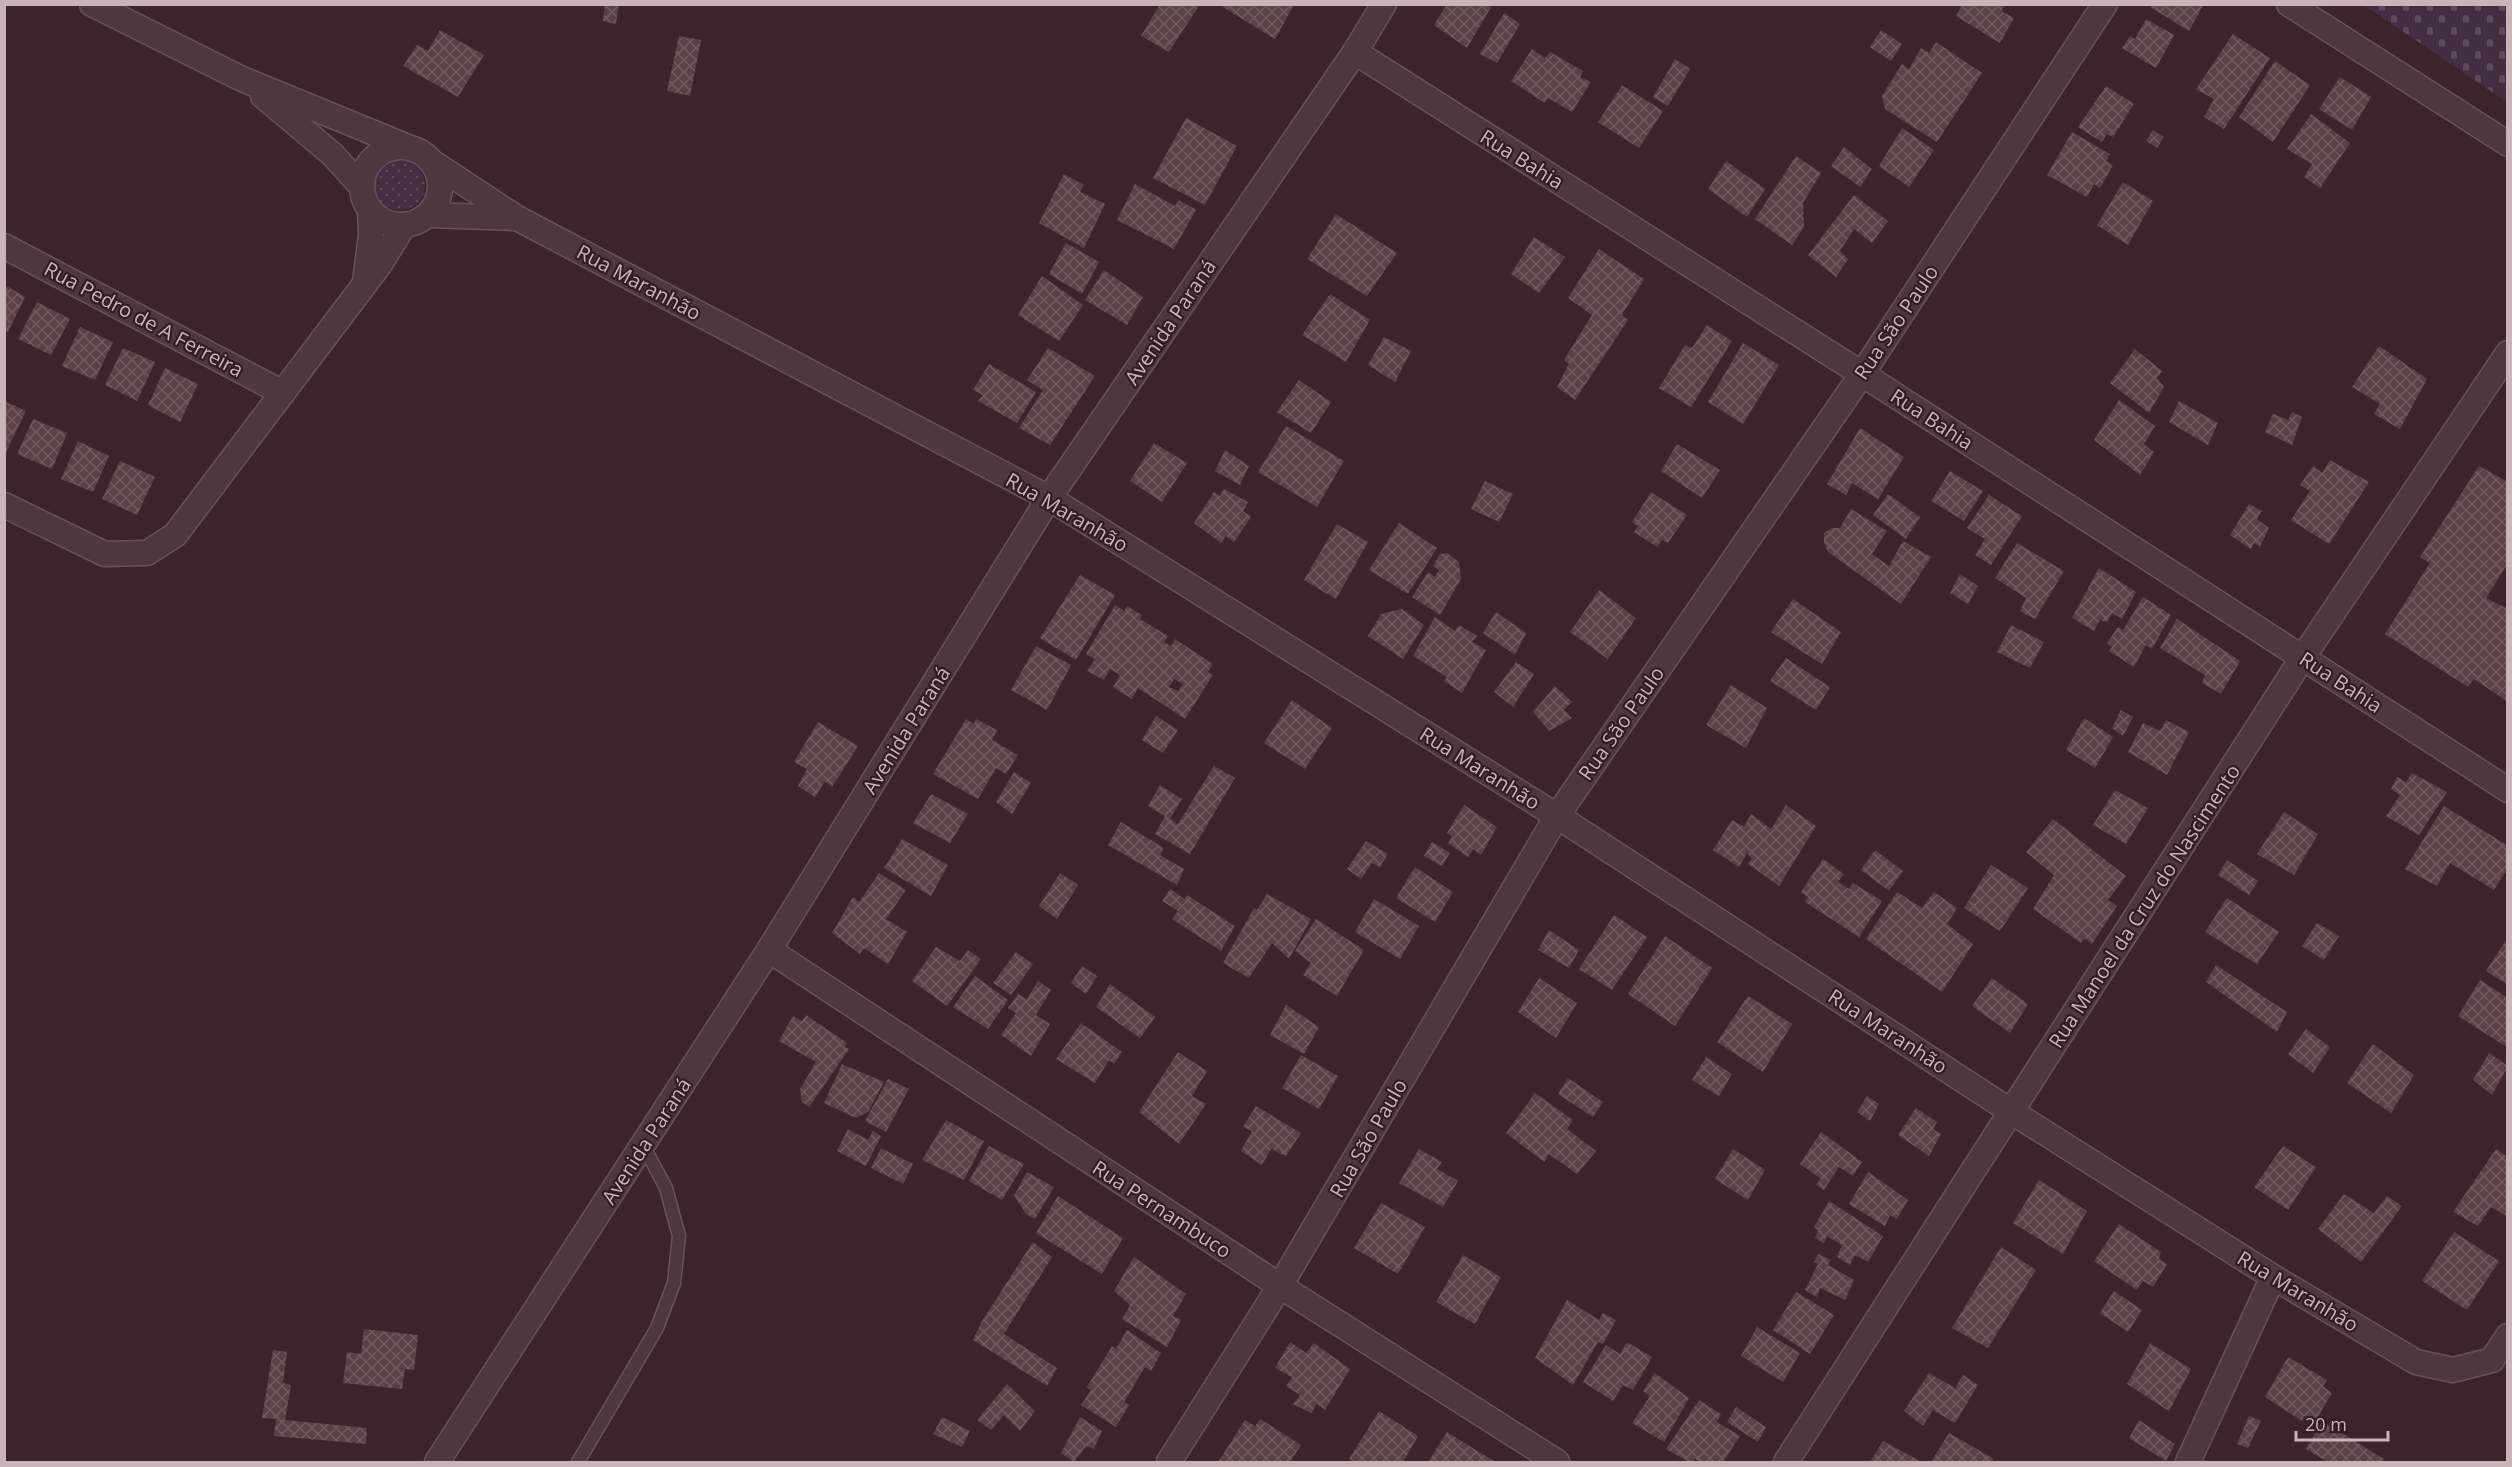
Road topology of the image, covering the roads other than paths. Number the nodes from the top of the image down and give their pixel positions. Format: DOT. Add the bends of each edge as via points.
graph roads {
  1 [pos="92,4"];
  2 [pos="1384,4"];
  3 [pos="2105,4"];
  4 [pos="2289,4"];
  5 [pos="1354,52"];
  6 [pos="240,78"];
  7 [pos="2508,144"];
  8 [pos="413,149"];
  9 [pos="435,164"];
  10 [pos="362,187"];
  11 [pos="370,210"];
  12 [pos="428,215"];
  13 [pos="517,218"];
  14 [pos="404,225"];
  15 [pos="4,246"];
  16 [pos="365,284"];
  17 [pos="2508,353"];
  18 [pos="1862,374"];
  19 [pos="283,393"];
  20 [pos="1049,498"];
  21 [pos="4,505"];
  22 [pos="2303,657"];
  23 [pos="2508,790"];
  24 [pos="1557,816"];
  25 [pos="769,950"];
  26 [pos="2012,1112"];
  27 [pos="643,1145"];
  28 [pos="2273,1277"];
  29 [pos="1280,1286"];
  30 [pos="2508,1336"];
  31 [pos="437,1462"];
  32 [pos="578,1462"];
  33 [pos="1169,1462"];
  34 [pos="1557,1462"];
  35 [pos="1786,1462"];
  36 [pos="2188,1462"];
  1 -- 6 [label="street"];
  2 -- 5 [label="street, Avenida Paraná"];
  3 -- 18 [label="street, Rua São Paulo"];
  4 -- 7 [label="street"];
  5 -- 18 [label="street, Rua Bahia"];
  5 -- 20 [label="street, Avenida Paraná"];
  6 -- 8 [label="street"];
  6 -- 10 [label="street" via="309,134"];
  8 -- 9 [label="street"];
  8 -- 10 [label="street" via="389,149 378,155 364,175"];
  9 -- 12 [label="street" via="440,191"];
  9 -- 13 [label="street, Rua Maranhão"];
  10 -- 11 [label="street"];
  11 -- 14 [label="street" via="390,223"];
  11 -- 16 [label="street"];
  12 -- 13 [label="street, Rua Maranhão"];
  12 -- 14 [label="street"];
  13 -- 20 [label="street, Rua Maranhão"];
  14 -- 16 [label="street"];
  15 -- 19 [label="street, Rua Pedro de A Ferreira"];
  16 -- 19 [label="street"];
  17 -- 22 [label="street, Rua Manoel da Cruz do Nascimento"];
  18 -- 22 [label="street, Rua Bahia"];
  18 -- 24 [label="street, Rua São Paulo"];
  19 -- 21 [label="street" via="175,535 147,553 105,554"];
  20 -- 24 [label="street, Rua Maranhão"];
  20 -- 25 [label="street, Avenida Paraná"];
  22 -- 23 [label="street, Rua Bahia"];
  22 -- 26 [label="street, Rua Manoel da Cruz do Nascimento"];
  24 -- 26 [label="street, Rua Maranhão"];
  24 -- 29 [label="street, Rua São Paulo"];
  25 -- 27 [label="street, Avenida Paraná"];
  25 -- 29 [label="street, Rua Pernambuco"];
  26 -- 28 [label="street, Rua Maranhão"];
  26 -- 35 [label="street, Rua Manoel da Cruz do Nascimento"];
  27 -- 31 [label="street, Avenida Paraná"];
  27 -- 32 [label="lane" via="666,1188 679,1236 674,1283 657,1328"];
  28 -- 30 [label="street, Rua Maranhão" via="2416,1362 2453,1370 2492,1360"];
  28 -- 36 [label="street"];
  29 -- 33 [label="street, Rua São Paulo"];
  29 -- 34 [label="street, Rua Pernambuco"];
}
